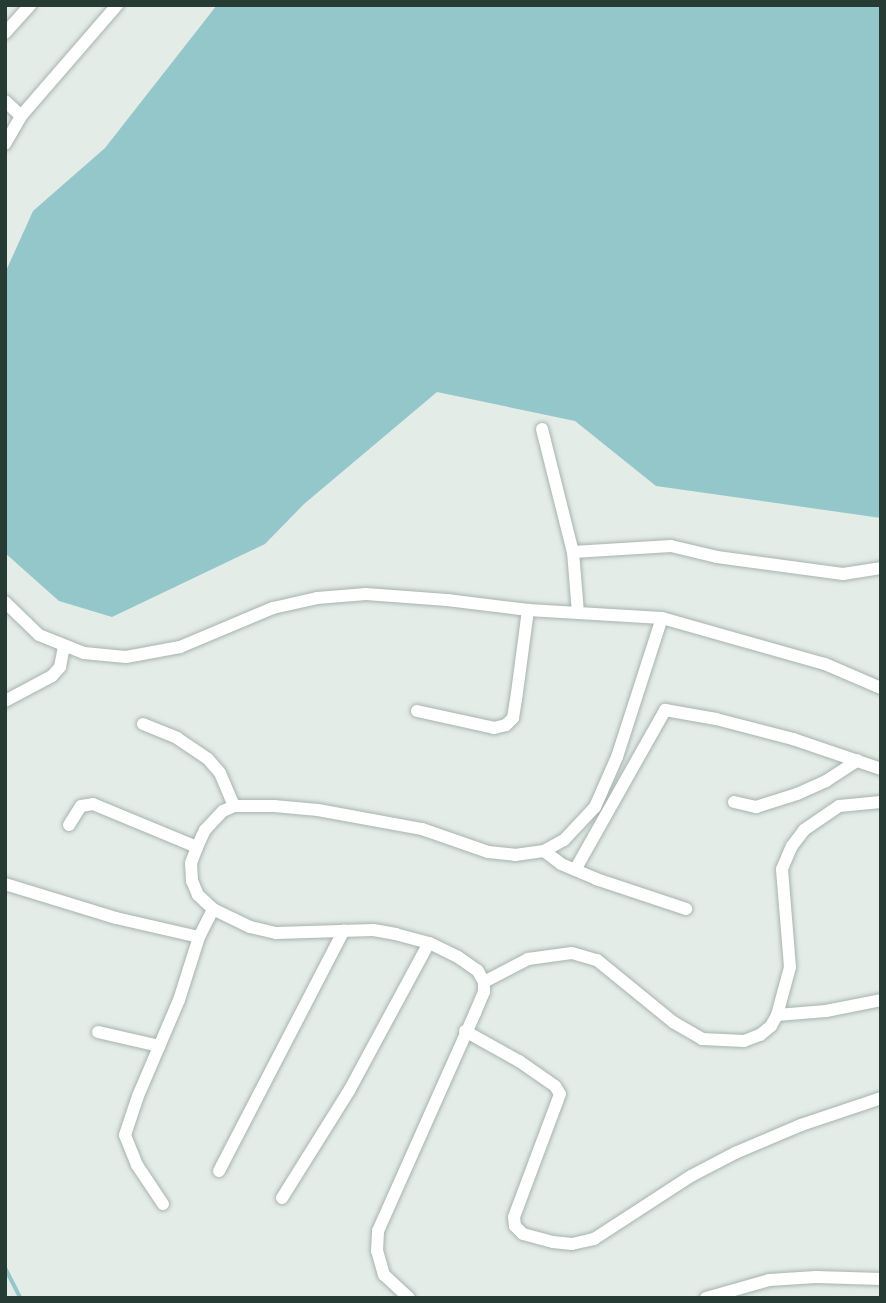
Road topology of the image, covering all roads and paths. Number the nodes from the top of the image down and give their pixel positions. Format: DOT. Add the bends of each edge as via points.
graph roads {
  1 [pos="30,5"];
  2 [pos="117,5"];
  3 [pos="5,33"];
  4 [pos="5,101"];
  5 [pos="22,116"];
  6 [pos="5,144"];
  7 [pos="542,429"];
  8 [pos="573,552"];
  9 [pos="881,568"];
  10 [pos="5,603"];
  11 [pos="528,610"];
  12 [pos="578,613"];
  13 [pos="662,618"];
  14 [pos="64,646"];
  15 [pos="881,688"];
  16 [pos="5,701"];
  17 [pos="417,711"];
  18 [pos="143,724"];
  19 [pos="858,760"];
  20 [pos="881,769"];
  21 [pos="734,802"];
  22 [pos="881,802"];
  23 [pos="234,806"];
  24 [pos="69,825"];
  25 [pos="197,848"];
  26 [pos="544,851"];
  27 [pos="575,870"];
  28 [pos="5,884"];
  29 [pos="213,909"];
  30 [pos="686,909"];
  31 [pos="344,930"];
  32 [pos="199,937"];
  33 [pos="429,943"];
  34 [pos="484,982"];
  35 [pos="881,1000"];
  36 [pos="777,1015"];
  37 [pos="98,1031"];
  38 [pos="465,1031"];
  39 [pos="159,1046"];
  40 [pos="881,1098"];
  41 [pos="219,1171"];
  42 [pos="282,1198"];
  43 [pos="163,1204"];
  44 [pos="881,1279"];
  45 [pos="403,1297"];
  46 [pos="706,1298"];
  1 -- 3 [label="street"];
  2 -- 5 [label="street"];
  4 -- 5 [label="street"];
  5 -- 6 [label="street"];
  7 -- 8 [label="street"];
  8 -- 9 [label="street" via="671,546 843,574"];
  8 -- 12 [label="street"];
  10 -- 14 [label="street" via="39,635"];
  11 -- 12 [label="street"];
  11 -- 14 [label="street" via="366,594 273,608 180,647 126,657"];
  11 -- 17 [label="street" via="513,718 506,725 494,728"];
  12 -- 13 [label="street"];
  13 -- 15 [label="street" via="825,664"];
  13 -- 26 [label="street" via="617,757 595,807 564,839"];
  14 -- 16 [label="street" via="60,667 52,676"];
  18 -- 23 [label="street" via="177,738 208,759 220,773"];
  19 -- 20 [label="street"];
  19 -- 21 [label="street" via="827,781 796,794 756,807"];
  19 -- 27 [label="street" via="716,719 665,710"];
  22 -- 36 [label="street" via="839,806 804,830 792,846 782,869 790,967"];
  23 -- 25 [label="street" via="205,830"];
  23 -- 26 [label="street" via="362,817 422,829 488,852"];
  24 -- 25 [label="street" via="81,806 93,804"];
  25 -- 29 [label="street" via="191,881"];
  26 -- 27 [label="street"];
  27 -- 30 [label="street"];
  28 -- 32 [label="street" via="116,918"];
  29 -- 31 [label="street" via="250,927 276,933"];
  29 -- 32 [label="street"];
  31 -- 33 [label="street" via="396,934"];
  31 -- 41 [label="street"];
  32 -- 39 [label="street" via="180,1000"];
  33 -- 34 [label="street" via="478,971"];
  33 -- 42 [label="street" via="350,1090"];
  34 -- 36 [label="street" via="528,959 572,954 597,960 673,1022 702,1039 744,1041 760,1035"];
  34 -- 38 [label="street" via="484,992"];
  35 -- 36 [label="street"];
  37 -- 39 [label="street"];
  38 -- 40 [label="street" via="519,1061 560,1094 514,1217 523,1234 553,1242 594,1239 735,1153"];
  38 -- 45 [label="street" via="378,1231 377,1251 384,1275"];
  39 -- 43 [label="street" via="125,1135 137,1165"];
  44 -- 46 [label="street" via="769,1280"];
}
